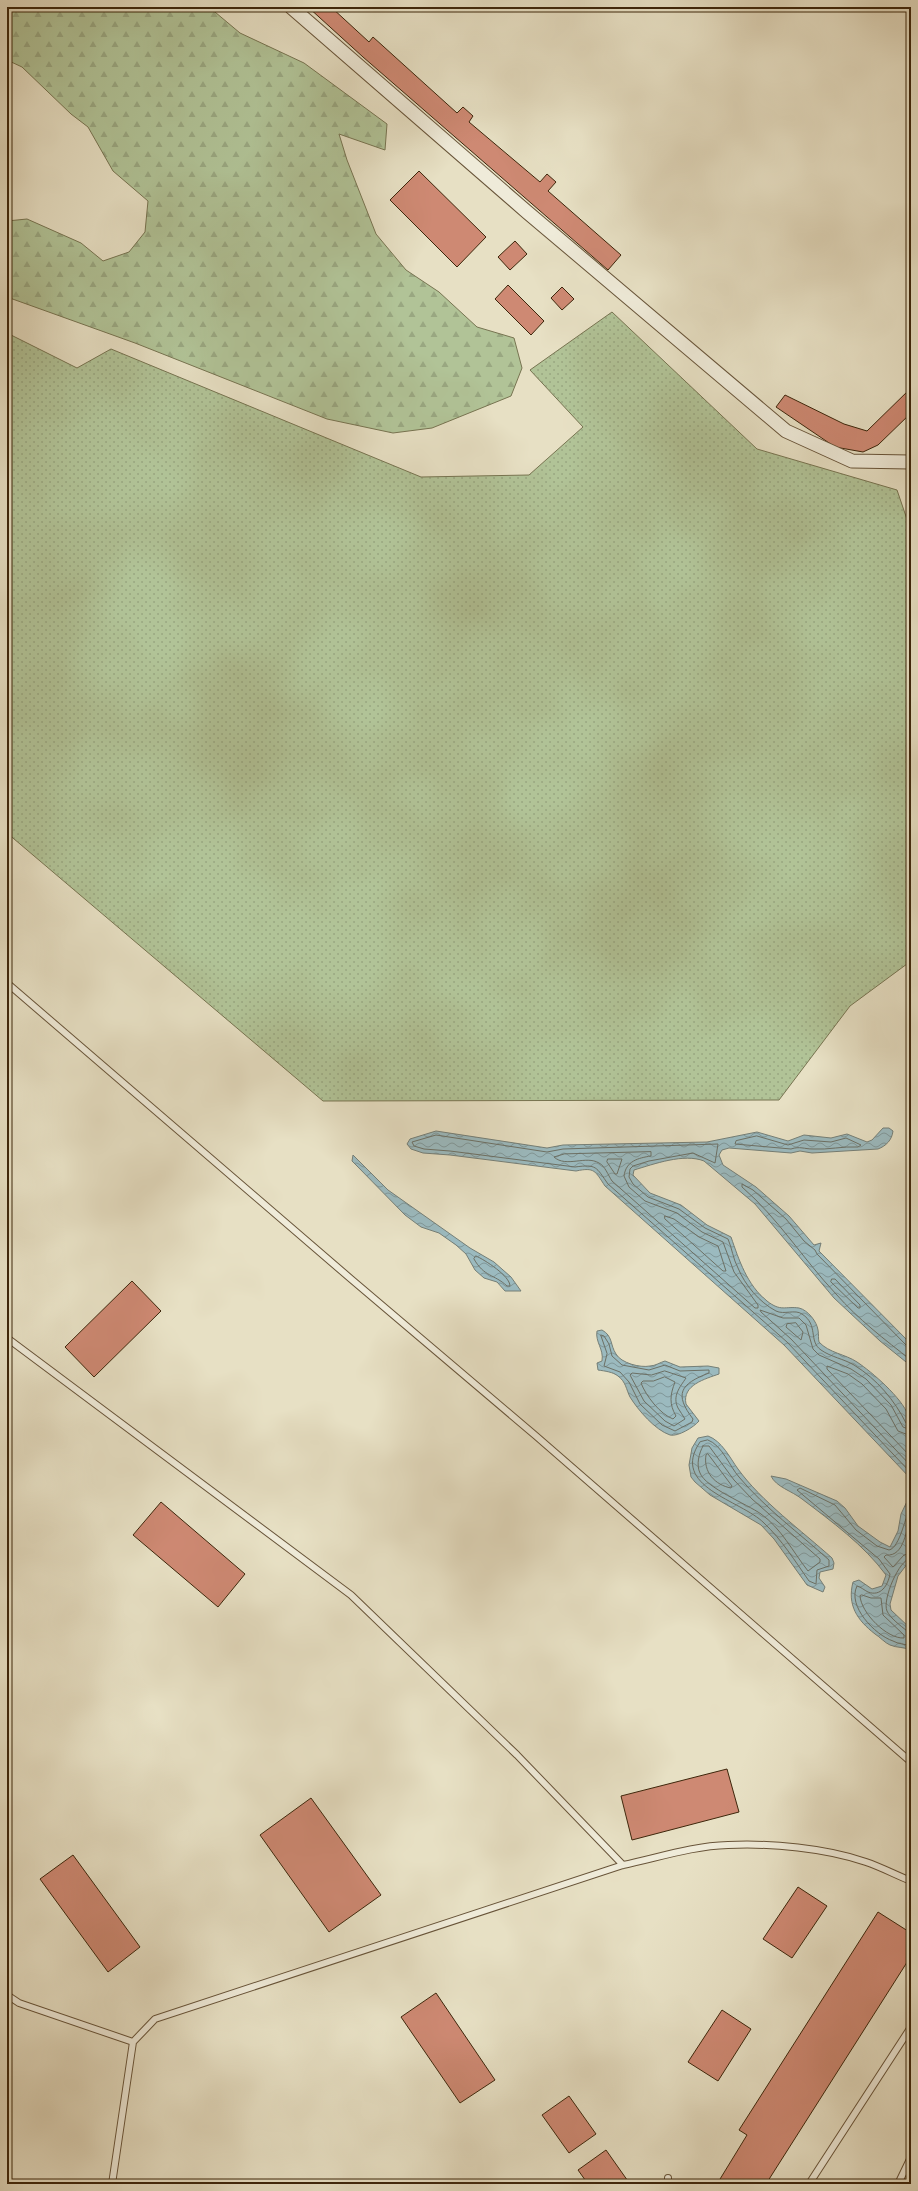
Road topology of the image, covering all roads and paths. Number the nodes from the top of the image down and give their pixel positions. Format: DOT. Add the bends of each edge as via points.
graph roads {
  1 [pos="291,7"];
  2 [pos="911,463"];
  3 [pos="7,983"];
  4 [pos="7,1338"];
  5 [pos="911,1762"];
  6 [pos="623,1865"];
  7 [pos="911,1881"];
  8 [pos="7,1995"];
  9 [pos="911,2026"];
  10 [pos="133,2042"];
  11 [pos="911,2157"];
  12 [pos="112,2184"];
  13 [pos="808,2184"];
  14 [pos="898,2184"];
  1 -- 2 [label="street" via="527,212 786,431 852,462"];
  3 -- 5 [label="lane" via="566,1462"];
  4 -- 6 [label="lane" via="351,1595 517,1755"];
  6 -- 7 [label="lane" via="696,1849 753,1845 830,1853 866,1862"];
  6 -- 10 [label="lane" via="154,2019"];
  8 -- 10 [label="lane" via="19,2003"];
  9 -- 13 [label="lane"];
  10 -- 12 [label="lane"];
  11 -- 14 [label="lane"];
}
